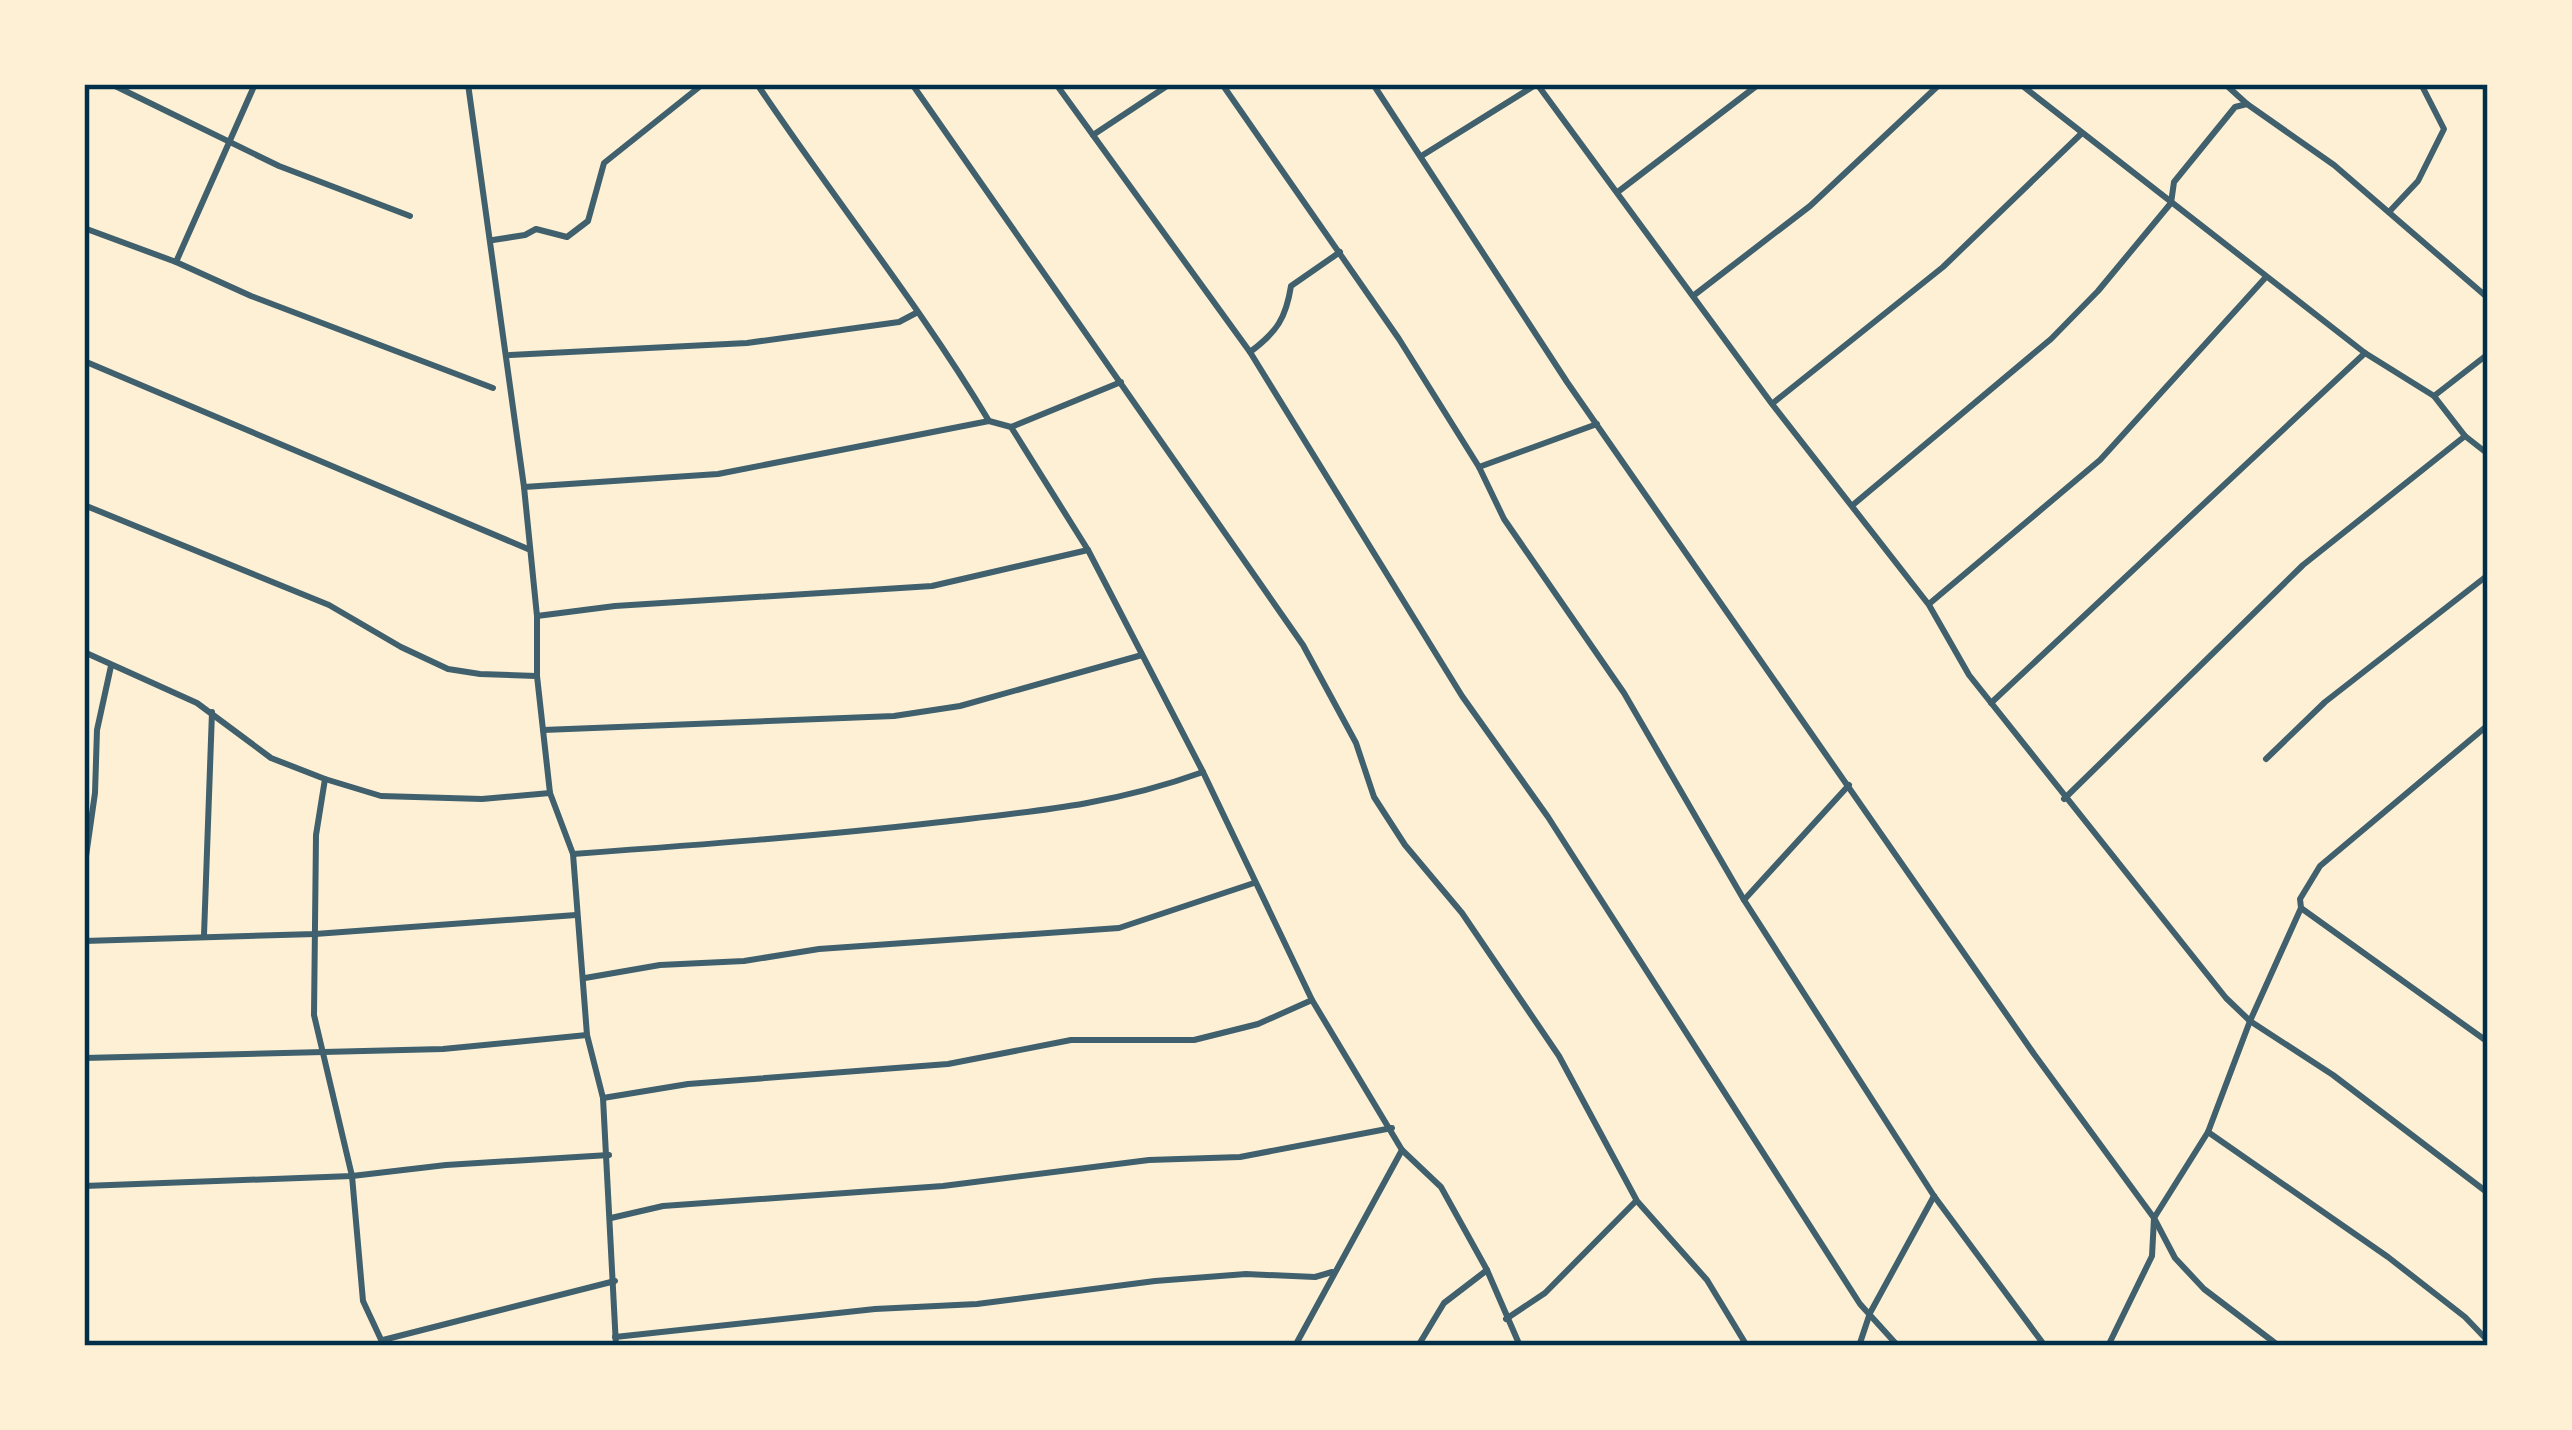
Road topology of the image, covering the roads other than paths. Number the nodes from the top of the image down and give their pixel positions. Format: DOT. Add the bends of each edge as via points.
graph roads {
  1 [pos="111,84"];
  2 [pos="255,84"];
  3 [pos="468,84"];
  4 [pos="703,84"];
  5 [pos="757,84"];
  6 [pos="912,84"];
  7 [pos="1056,84"];
  8 [pos="1170,84"];
  9 [pos="1222,84"];
  10 [pos="1373,84"];
  11 [pos="1537,84"];
  12 [pos="1759,84"];
  13 [pos="1940,84"];
  14 [pos="2020,84"];
  15 [pos="2225,84"];
  16 [pos="2421,84"];
  17 [pos="2247,104"];
  18 [pos="2081,134"];
  19 [pos="1092,136"];
  20 [pos="228,143"];
  21 [pos="1422,155"];
  22 [pos="1618,192"];
  23 [pos="2171,202"];
  24 [pos="2389,212"];
  25 [pos="410,216"];
  26 [pos="84,228"];
  27 [pos="491,241"];
  28 [pos="1340,252"];
  29 [pos="176,262"];
  30 [pos="2266,277"];
  31 [pos="1693,296"];
  32 [pos="2488,298"];
  33 [pos="916,313"];
  34 [pos="1250,352"];
  35 [pos="2365,353"];
  36 [pos="2488,354"];
  37 [pos="508,356"];
  38 [pos="84,361"];
  39 [pos="1121,382"];
  40 [pos="493,388"];
  41 [pos="2434,396"];
  42 [pos="1772,404"];
  43 [pos="989,421"];
  44 [pos="1597,424"];
  45 [pos="1011,427"];
  46 [pos="2464,436"];
  47 [pos="2488,454"];
  48 [pos="1479,467"];
  49 [pos="524,487"];
  50 [pos="1854,504"];
  51 [pos="84,505"];
  52 [pos="530,550"];
  53 [pos="1088,550"];
  54 [pos="2488,574"];
  55 [pos="1929,604"];
  56 [pos="537,616"];
  57 [pos="84,652"];
  58 [pos="1142,655"];
  59 [pos="111,664"];
  60 [pos="537,676"];
  61 [pos="1991,703"];
  62 [pos="212,712"];
  63 [pos="2488,725"];
  64 [pos="543,730"];
  65 [pos="2266,758"];
  66 [pos="1203,772"];
  67 [pos="84,776"];
  68 [pos="325,779"];
  69 [pos="95,782"];
  70 [pos="1850,785"];
  71 [pos="550,793"];
  72 [pos="2065,799"];
  73 [pos="573,854"];
  74 [pos="84,870"];
  75 [pos="1254,883"];
  76 [pos="1744,900"];
  77 [pos="2301,908"];
  78 [pos="576,916"];
  79 [pos="315,934"];
  80 [pos="205,935"];
  81 [pos="85,941"];
  82 [pos="585,978"];
  83 [pos="1312,1000"];
  84 [pos="2250,1021"];
  85 [pos="587,1035"];
  86 [pos="2488,1042"];
  87 [pos="322,1054"];
  88 [pos="84,1058"];
  89 [pos="603,1098"];
  90 [pos="1392,1128"];
  91 [pos="2208,1132"];
  92 [pos="1402,1150"];
  93 [pos="609,1155"];
  94 [pos="352,1176"];
  95 [pos="84,1186"];
  96 [pos="2488,1193"];
  97 [pos="1934,1196"];
  98 [pos="1636,1201"];
  99 [pos="2154,1217"];
  100 [pos="611,1218"];
  101 [pos="1487,1270"];
  102 [pos="1332,1272"];
  103 [pos="615,1281"];
  104 [pos="1870,1313"];
  105 [pos="1506,1319"];
  106 [pos="616,1341"];
  107 [pos="2488,1341"];
  108 [pos="384,1343"];
  109 [pos="1295,1346"];
  110 [pos="1418,1346"];
  111 [pos="1520,1346"];
  112 [pos="1747,1346"];
  113 [pos="1858,1346"];
  114 [pos="1898,1346"];
  115 [pos="2045,1346"];
  116 [pos="2108,1346"];
  117 [pos="2279,1346"];
  1 -- 20 [label="street"];
  2 -- 20 [label="street"];
  3 -- 27 [label="street"];
  4 -- 27 [label="street" via="604,163 588,220 567,237 536,229"];
  5 -- 33 [label="street"];
  6 -- 39 [label="street"];
  7 -- 19 [label="street"];
  8 -- 19 [label="street"];
  9 -- 28 [label="street"];
  10 -- 21 [label="street"];
  11 -- 21 [label="street"];
  11 -- 22 [label="street"];
  12 -- 22 [label="street"];
  13 -- 31 [label="street" via="1810,206"];
  14 -- 18 [label="street"];
  15 -- 17 [label="street"];
  16 -- 24 [label="street" via="2444,129 2418,181"];
  17 -- 23 [label="street" via="2235,107 2174,182"];
  17 -- 24 [label="street"];
  18 -- 23 [label="street"];
  18 -- 42 [label="street" via="1942,267"];
  19 -- 34 [label="street"];
  20 -- 25 [label="street"];
  20 -- 29 [label="street"];
  21 -- 44 [label="street"];
  22 -- 31 [label="street"];
  23 -- 30 [label="street"];
  23 -- 50 [label="street" via="2050,339"];
  24 -- 32 [label="street"];
  26 -- 29 [label="street"];
  27 -- 37 [label="street"];
  28 -- 34 [label="street" via="1291,286 1278,329"];
  28 -- 48 [label="street"];
  29 -- 40 [label="street"];
  30 -- 35 [label="street"];
  30 -- 55 [label="street" via="2100,460"];
  31 -- 42 [label="street"];
  33 -- 37 [label="street" via="747,344"];
  33 -- 43 [label="street"];
  34 -- 104 [label="street" via="1462,696"];
  35 -- 41 [label="street"];
  35 -- 61 [label="street"];
  36 -- 41 [label="street"];
  37 -- 49 [label="street"];
  38 -- 52 [label="street"];
  39 -- 45 [label="street"];
  39 -- 98 [label="street" via="1303,645 1357,743 1374,796 1559,1056"];
  41 -- 46 [label="street"];
  42 -- 50 [label="street"];
  43 -- 45 [label="street"];
  43 -- 49 [label="street" via="718,474"];
  44 -- 48 [label="street"];
  44 -- 70 [label="street"];
  45 -- 53 [label="street"];
  46 -- 47 [label="street"];
  46 -- 72 [label="street" via="2303,565"];
  48 -- 76 [label="street"];
  49 -- 52 [label="street"];
  50 -- 55 [label="street"];
  51 -- 60 [label="street" via="329,605 448,669"];
  52 -- 56 [label="street"];
  53 -- 56 [label="street" via="912,588"];
  53 -- 58 [label="street"];
  54 -- 65 [label="street"];
  55 -- 61 [label="street"];
  56 -- 60 [label="street"];
  57 -- 59 [label="street"];
  58 -- 64 [label="street" via="960,706 894,716"];
  58 -- 66 [label="street"];
  59 -- 62 [label="street"];
  59 -- 69 [label="street"];
  60 -- 64 [label="street"];
  61 -- 72 [label="street"];
  62 -- 68 [label="street" via="271,758"];
  62 -- 80 [label="street"];
  63 -- 77 [label="street" via="2320,866"];
  64 -- 71 [label="street"];
  66 -- 73 [label="street" via="1093,805"];
  66 -- 75 [label="street"];
  67 -- 69 [label="street"];
  68 -- 71 [label="street" via="381,796"];
  68 -- 79 [label="street"];
  69 -- 74 [label="street"];
  70 -- 76 [label="street"];
  70 -- 99 [label="street"];
  71 -- 73 [label="street"];
  72 -- 84 [label="street"];
  73 -- 78 [label="street"];
  74 -- 81 [label="street"];
  75 -- 82 [label="street" via="1119,928 819,950"];
  75 -- 83 [label="street"];
  76 -- 97 [label="street"];
  77 -- 84 [label="street"];
  77 -- 86 [label="street"];
  78 -- 79 [label="street"];
  78 -- 82 [label="street"];
  79 -- 80 [label="street"];
  79 -- 87 [label="street"];
  80 -- 81 [label="street"];
  82 -- 85 [label="street"];
  83 -- 89 [label="street" via="1194,1040 1071,1040 948,1064"];
  83 -- 90 [label="street"];
  84 -- 91 [label="street"];
  84 -- 96 [label="street"];
  85 -- 87 [label="street"];
  85 -- 89 [label="street"];
  87 -- 88 [label="street"];
  87 -- 94 [label="street"];
  89 -- 93 [label="street"];
  90 -- 92 [label="street"];
  90 -- 100 [label="street" via="1240,1157 663,1206"];
  91 -- 99 [label="street"];
  91 -- 107 [label="street" via="2388,1257"];
  92 -- 101 [label="street" via="1441,1187"];
  92 -- 102 [label="street"];
  93 -- 94 [label="street"];
  93 -- 100 [label="street"];
  94 -- 95 [label="street"];
  94 -- 108 [label="street" via="363,1301"];
  97 -- 104 [label="street"];
  97 -- 115 [label="street"];
  98 -- 105 [label="street" via="1545,1293"];
  98 -- 112 [label="street" via="1707,1280"];
  99 -- 116 [label="street" via="2152,1256"];
  99 -- 117 [label="street" via="2175,1258 2204,1289"];
  100 -- 103 [label="street"];
  101 -- 105 [label="street"];
  101 -- 110 [label="street" via="1444,1304"];
  102 -- 106 [label="street" via="1155,1281"];
  102 -- 109 [label="street"];
  103 -- 106 [label="street"];
  103 -- 108 [label="street"];
  104 -- 113 [label="street"];
  104 -- 114 [label="street"];
  105 -- 111 [label="street"];
}
